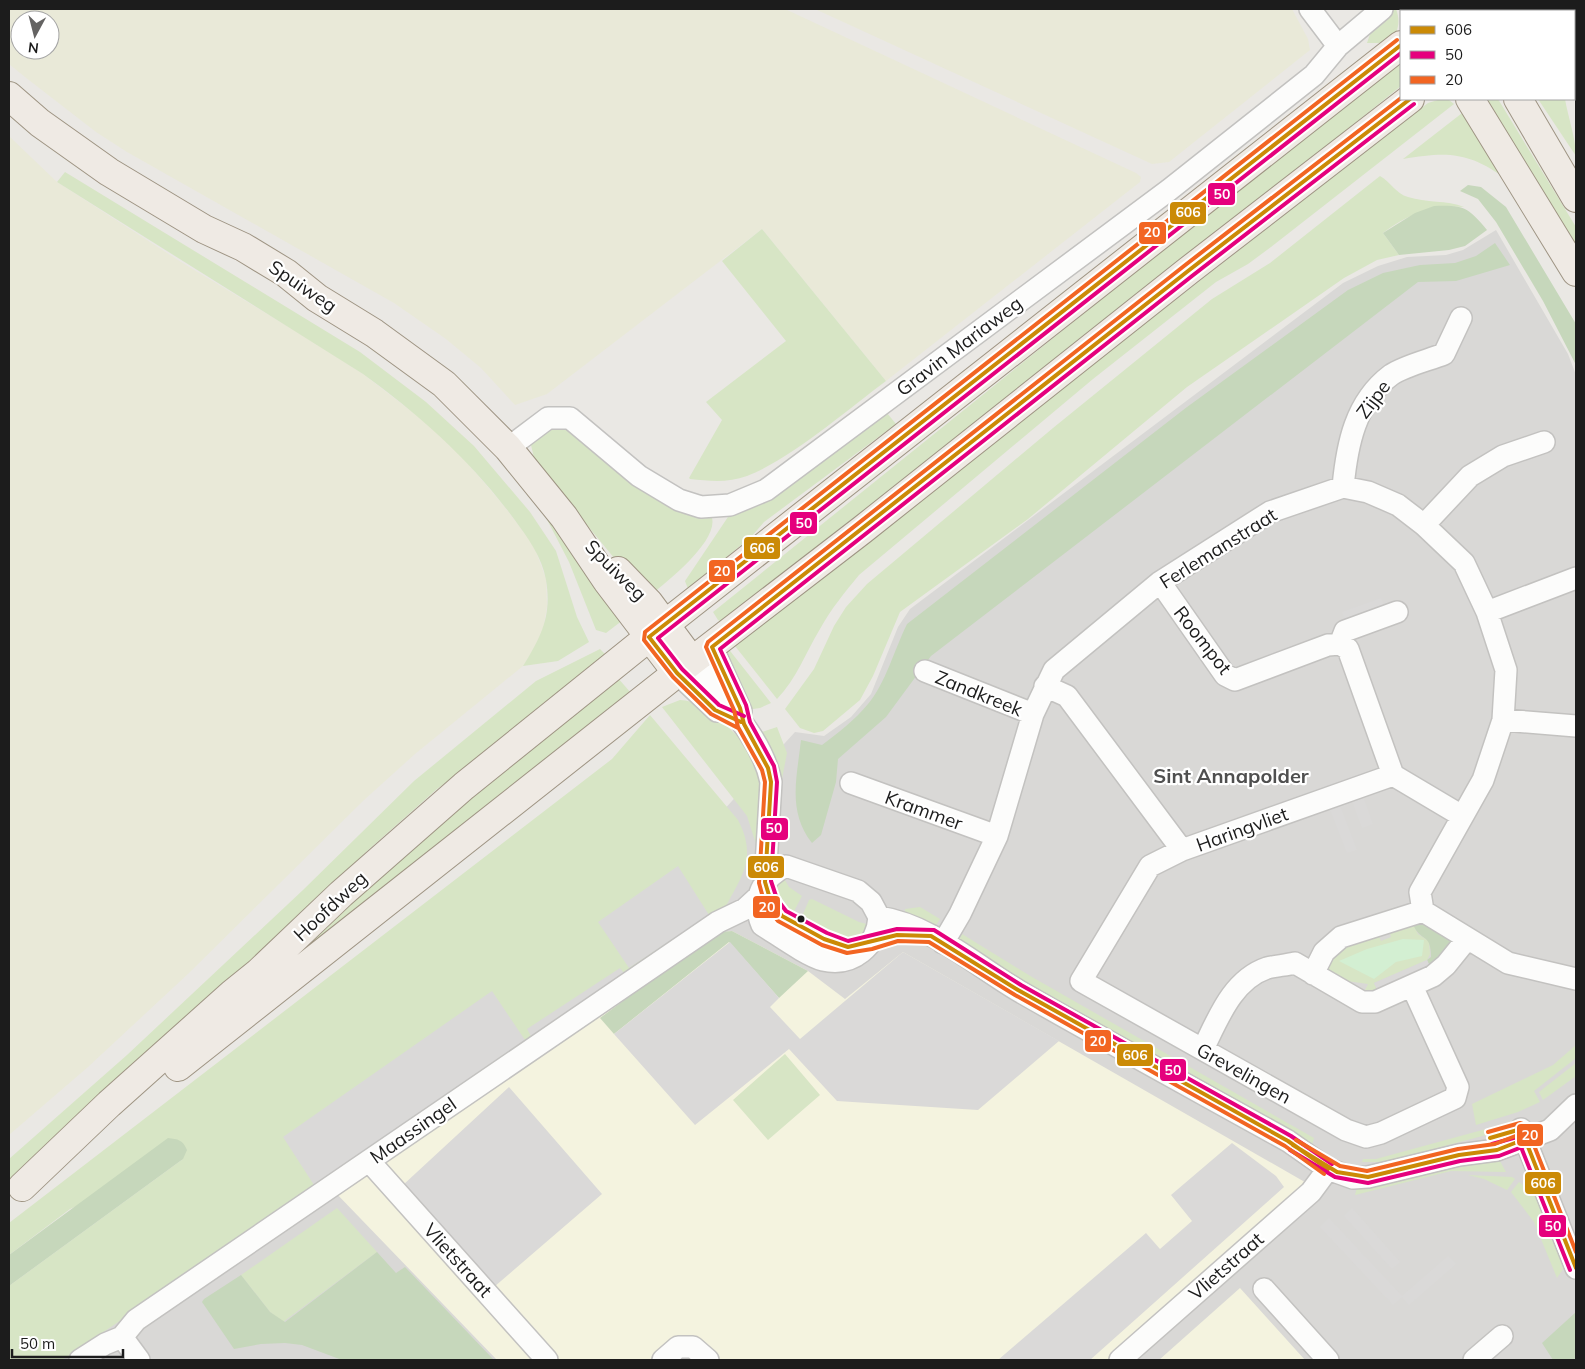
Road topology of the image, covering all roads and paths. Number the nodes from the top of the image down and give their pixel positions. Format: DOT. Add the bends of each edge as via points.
graph roads {
  1 [pos="1310,9"];
  2 [pos="1382,9"];
  3 [pos="1338,46"];
  4 [pos="1400,46"];
  5 [pos="9,96"];
  6 [pos="1409,100"];
  7 [pos="1471,100"];
  8 [pos="1519,100"];
  9 [pos="1576,198"];
  10 [pos="1576,272"];
  11 [pos="1461,318"];
  12 [pos="1544,442"];
  13 [pos="508,448"];
  14 [pos="1343,487"];
  15 [pos="1424,525"];
  16 [pos="1576,578"];
  17 [pos="1160,582"];
  18 [pos="1397,612"];
  19 [pos="1487,612"];
  20 [pos="657,631"];
  21 [pos="1340,644"];
  22 [pos="693,660"];
  23 [pos="925,671"];
  24 [pos="1045,686"];
  25 [pos="1033,714"];
  26 [pos="1503,720"];
  27 [pos="744,724"];
  28 [pos="1576,726"];
  29 [pos="1393,775"];
  30 [pos="851,783"];
  31 [pos="1462,816"];
  32 [pos="770,820"];
  33 [pos="997,836"];
  34 [pos="1182,850"];
  35 [pos="786,866"];
  36 [pos="761,890"];
  37 [pos="1423,911"];
  38 [pos="879,917"];
  39 [pos="762,925"];
  40 [pos="708,929"];
  41 [pos="1467,939"];
  42 [pos="937,940"];
  43 [pos="871,943"];
  44 [pos="1312,974"];
  45 [pos="1576,979"];
  46 [pos="1412,986"];
  47 [pos="1203,1049"];
  48 [pos="1576,1097"];
  49 [pos="1576,1105"];
  50 [pos="1523,1134"];
  51 [pos="369,1160"];
  52 [pos="1328,1169"];
  53 [pos="15,1193"];
  54 [pos="1576,1268"];
  55 [pos="1264,1289"];
  56 [pos="1502,1336"];
  57 [pos="122,1337"];
  58 [pos="80,1360"];
  59 [pos="139,1360"];
  60 [pos="547,1360"];
  61 [pos="552,1360"];
  62 [pos="565,1360"];
  63 [pos="663,1360"];
  64 [pos="708,1360"];
  65 [pos="1120,1360"];
  66 [pos="1328,1360"];
  67 [pos="1474,1360"];
  1 -- 3 [label="street"];
  2 -- 3 [label="street, Gravin Mariaweg"];
  3 -- 13 [label="street, Gravin Mariaweg" via="1314,75 1169,190 766,490 730,505 701,507 679,500 639,476 570,418 548,418"];
  4 -- 20 [label="main road, Hoofdweg"];
  5 -- 13 [label="main road, Spuiweg" via="40,123 109,172 286,273 317,298 374,333 444,384"];
  6 -- 22 [label="main road, Hoofdweg"];
  7 -- 10 [label="main road"];
  8 -- 9 [label="main road"];
  11 -- 14 [label="street, Zijpe" via="1444,354 1392,374 1372,394 1357,418 1347,449"];
  12 -- 15 [label="street" via="1502,456 1470,476"];
  13 -- 20 [label="main road, Spuiweg" via="564,517 649,603"];
  14 -- 15 [label="street" via="1368,492 1398,505"];
  14 -- 17 [label="street, Ferlemanstraat" via="1270,512"];
  15 -- 19 [label="street" via="1464,564"];
  16 -- 19 [label="street"];
  17 -- 21 [label="street, Roompot" via="1225,675 1235,680 1328,645"];
  17 -- 24 [label="street, Ferlemanstraat" via="1054,670"];
  18 -- 21 [label="street" via="1345,631"];
  19 -- 26 [label="street" via="1506,670"];
  20 -- 22 [label="main road"];
  20 -- 53 [label="main road, Hoofdweg" via="457,793 109,1104"];
  21 -- 29 [label="street" via="1348,649"];
  22 -- 27 [label="street" via="740,708"];
  22 -- 27 [label="street" via="715,710"];
  22 -- 53 [label="main road, Hoofdweg" via="194,1052 148,1093"];
  23 -- 25 [label="street, Zandkreek"];
  24 -- 25 [label="street, Ferlemanstraat"];
  24 -- 34 [label="street, Haringvliet" via="1067,696"];
  25 -- 33 [label="street, Ferlemanstraat"];
  26 -- 28 [label="street"];
  26 -- 31 [label="street" via="1483,780"];
  27 -- 32 [label="street" via="768,768"];
  29 -- 31 [label="street"];
  29 -- 34 [label="street, Haringvliet"];
  30 -- 33 [label="street, Krammer"];
  31 -- 37 [label="street" via="1420,892"];
  32 -- 35 [label="street"];
  32 -- 36 [label="street"];
  33 -- 42 [label="street, Ferlemanstraat" via="960,914"];
  34 -- 47 [label="street, Grevelingen" via="1150,866 1081,981"];
  35 -- 36 [label="street" via="774,872"];
  35 -- 38 [label="street" via="858,890 871,902"];
  36 -- 39 [label="street" via="758,908"];
  36 -- 40 [label="street" via="745,909"];
  37 -- 41 [label="street"];
  37 -- 44 [label="street" via="1341,937 1324,952"];
  38 -- 42 [label="street" via="899,920"];
  38 -- 43 [label="street"];
  39 -- 40 [label="street" via="737,921"];
  39 -- 43 [label="street" via="821,960 855,958"];
  40 -- 51 [label="street, Maassingel"];
  41 -- 45 [label="street" via="1508,963"];
  41 -- 46 [label="street" via="1433,976"];
  42 -- 43 [label="street" via="897,935"];
  42 -- 52 [label="street" via="1018,990 1288,1141"];
  44 -- 46 [label="street" via="1362,1002 1375,1002"];
  44 -- 47 [label="street" via="1295,963 1267,968 1248,979 1234,990"];
  46 -- 47 [label="street, Grevelingen" via="1458,1087 1455,1098 1381,1133 1366,1137 1346,1130"];
  48 -- 50 [label="street"];
  49 -- 50 [label="street" via="1550,1130"];
  50 -- 52 [label="street" via="1497,1150 1459,1155 1368,1177 1353,1178"];
  50 -- 54 [label="street"];
  51 -- 57 [label="street, Maassingel" via="136,1320"];
  51 -- 60 [label="street, Vlietstraat"];
  52 -- 65 [label="street, Vlietstraat" via="1311,1192"];
  55 -- 66 [label="street"];
  56 -- 67 [label="street"];
  57 -- 58 [label="street, Maassingel"];
  57 -- 59 [label="street"];
  61 -- 62 [label="street" via="559,1354"];
  63 -- 64 [label="street" via="678,1347 693,1348"];
}
